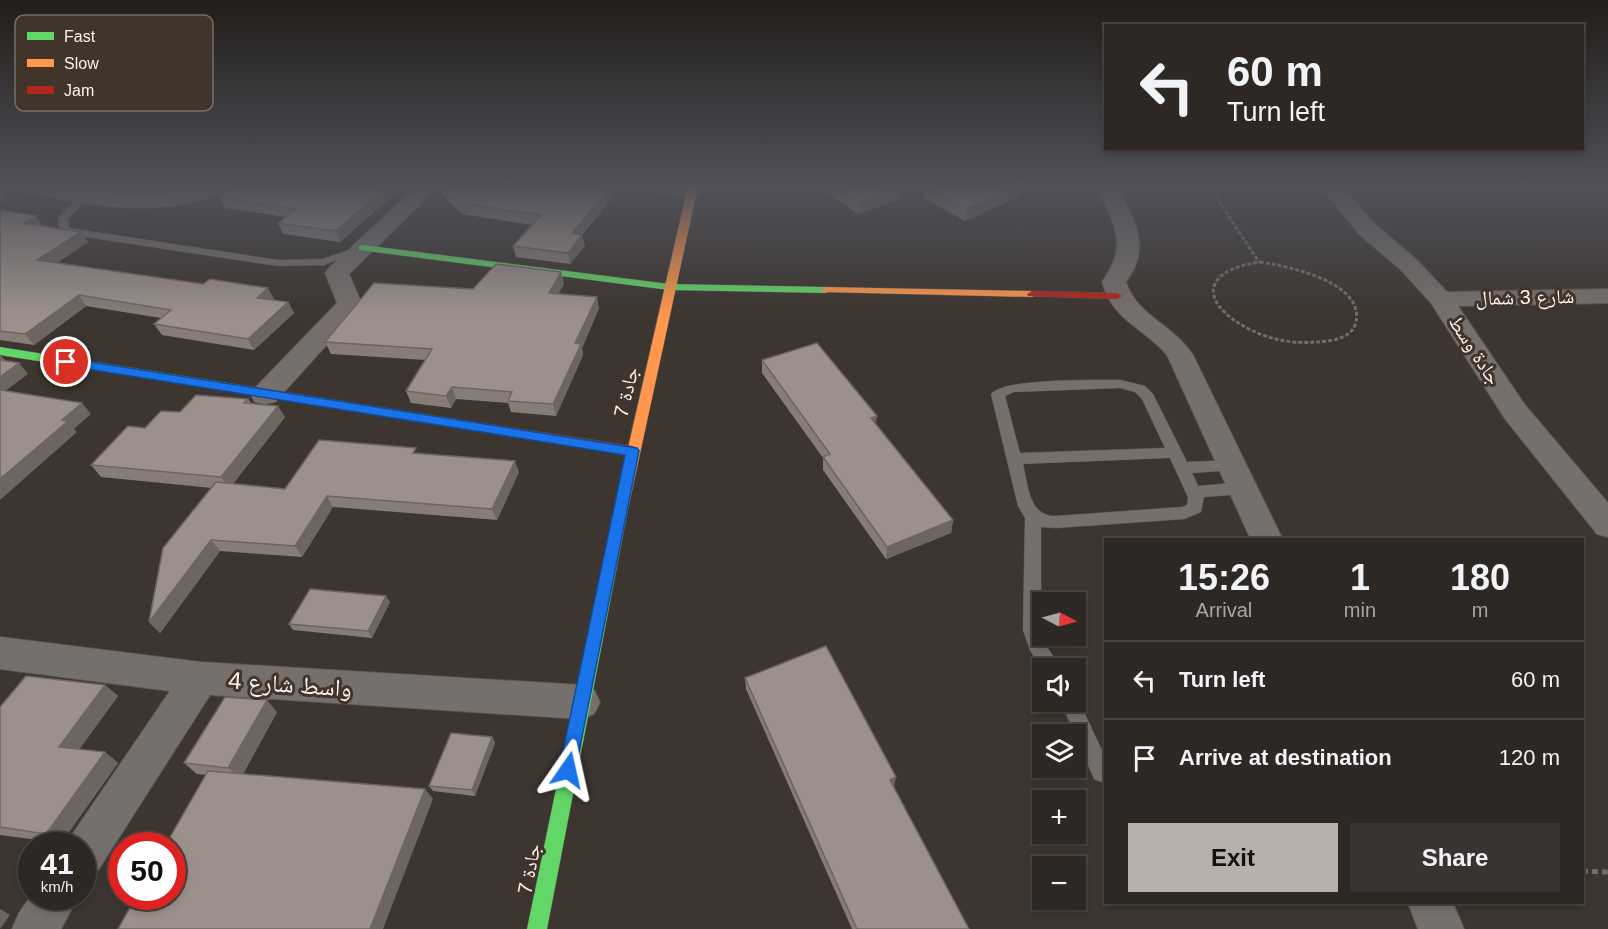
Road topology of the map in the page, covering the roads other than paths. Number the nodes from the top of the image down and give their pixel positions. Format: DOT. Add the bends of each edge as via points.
graph roads {
  1 [pos="63,229"];
  2 [pos="383,229"];
  3 [pos="683,229"];
  4 [pos="1125,229"];
  5 [pos="1367,229"];
  6 [pos="363,248"];
  7 [pos="669,287"];
  8 [pos="1608,296"];
  9 [pos="1117,297"];
  10 [pos="1442,299"];
  11 [pos="0,351"];
  12 [pos="265,395"];
  13 [pos="633,451"];
  14 [pos="1175,453"];
  15 [pos="1013,459"];
  16 [pos="1182,468"];
  17 [pos="1238,476"];
  18 [pos="1193,492"];
  19 [pos="1033,517"];
  20 [pos="1608,525"];
  21 [pos="1266,538"];
  22 [pos="0,653"];
  23 [pos="1045,658"];
  24 [pos="200,678"];
  25 [pos="581,702"];
  26 [pos="1074,712"];
  27 [pos="1101,772"];
  28 [pos="96,836"];
  29 [pos="1430,904"];
  30 [pos="47,910"];
  31 [pos="35,929"];
  32 [pos="537,929"];
  33 [pos="1441,929"];
  1 -- 6 [label="lane" via="278,263 324,262"];
  2 -- 6 [label="street"];
  3 -- 7 [label="street, جادة 7"];
  4 -- 9 [label="street" via="1131,250 1126,270 1114,282"];
  5 -- 10 [label="street, جادة وسط"];
  6 -- 7 [label="street"];
  6 -- 12 [label="street" via="337,273 350,304"];
  7 -- 9 [label="street"];
  7 -- 13 [label="street, جادة 7"];
  8 -- 10 [label="street, شارع 3 شمال"];
  9 -- 17 [label="street" via="1129,313 1176,349"];
  10 -- 20 [label="street, جادة وسط" via="1515,412"];
  11 -- 12 [label="street"];
  12 -- 13 [label="street"];
  13 -- 25 [label="street, جادة 7"];
  14 -- 15 [label="lane"];
  14 -- 15 [label="lane" via="1148,397 1134,386 1012,388 1001,391 997,399"];
  14 -- 16 [label="lane"];
  15 -- 19 [label="lane" via="1026,506"];
  16 -- 17 [label="lane"];
  16 -- 18 [label="lane"];
  17 -- 18 [label="lane"];
  17 -- 21 [label="street"];
  18 -- 19 [label="lane" via="1195,508 1184,513 1048,523"];
  19 -- 23 [label="lane" via="1032,630"];
  22 -- 24 [label="street, واسط شارع 4"];
  24 -- 25 [label="street, واسط شارع 4"];
  24 -- 28 [label="street"];
  25 -- 32 [label="street, جادة 7"];
  26 -- 27 [label="lane"];
  29 -- 33 [label="street"];
  30 -- 31 [label="street"];
}
